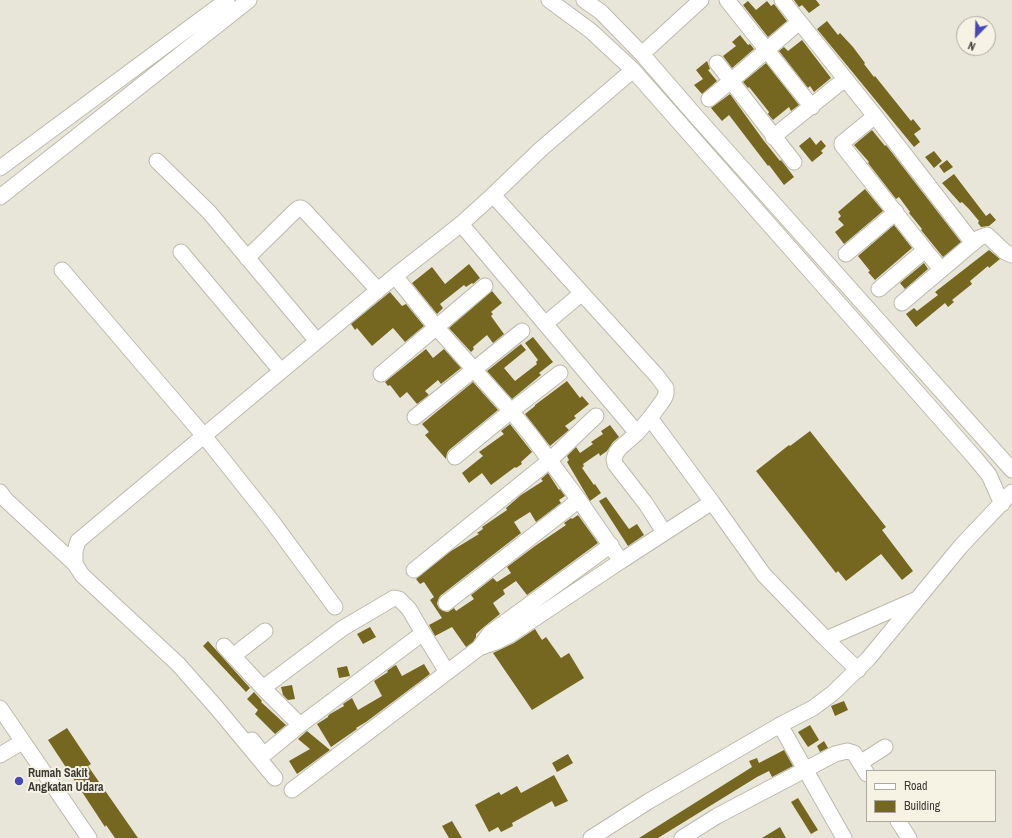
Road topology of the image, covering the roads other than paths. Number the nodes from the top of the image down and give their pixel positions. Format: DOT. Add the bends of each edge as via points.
graph roads {
  1 [pos="227,0"];
  2 [pos="249,0"];
  3 [pos="549,0"];
  4 [pos="584,0"];
  5 [pos="700,0"];
  6 [pos="727,0"];
  7 [pos="782,0"];
  8 [pos="799,22"];
  9 [pos="767,50"];
  10 [pos="642,54"];
  11 [pos="717,64"];
  12 [pos="633,70"];
  13 [pos="845,79"];
  14 [pos="731,81"];
  15 [pos="709,98"];
  16 [pos="812,107"];
  17 [pos="875,116"];
  18 [pos="774,137"];
  19 [pos="157,161"];
  20 [pos="794,162"];
  21 [pos="0,168"];
  22 [pos="493,195"];
  23 [pos="0,197"];
  24 [pos="896,212"];
  25 [pos="461,224"];
  26 [pos="973,243"];
  27 [pos="925,250"];
  28 [pos="182,252"];
  29 [pos="846,254"];
  30 [pos="1012,255"];
  31 [pos="247,258"];
  32 [pos="941,269"];
  33 [pos="62,270"];
  34 [pos="395,276"];
  35 [pos="485,286"];
  36 [pos="879,289"];
  37 [pos="378,290"];
  38 [pos="581,294"];
  39 [pos="902,303"];
  40 [pos="545,324"];
  41 [pos="437,328"];
  42 [pos="522,331"];
  43 [pos="317,341"];
  44 [pos="475,370"];
  45 [pos="281,371"];
  46 [pos="560,373"];
  47 [pos="381,374"];
  48 [pos="511,411"];
  49 [pos="596,416"];
  50 [pos="415,417"];
  51 [pos="650,418"];
  52 [pos="637,433"];
  53 [pos="205,437"];
  54 [pos="455,457"];
  55 [pos="549,461"];
  56 [pos="1012,470"];
  57 [pos="0,492"];
  58 [pos="1009,499"];
  59 [pos="579,500"];
  60 [pos="712,502"];
  61 [pos="664,532"];
  62 [pos="611,545"];
  63 [pos="621,561"];
  64 [pos="75,564"];
  65 [pos="414,570"];
  66 [pos="917,599"];
  67 [pos="446,603"];
  68 [pos="335,607"];
  69 [pos="265,631"];
  70 [pos="422,633"];
  71 [pos="826,639"];
  72 [pos="479,648"];
  73 [pos="189,665"];
  74 [pos="858,670"];
  75 [pos="448,672"];
  76 [pos="263,688"];
  77 [pos="0,708"];
  78 [pos="300,725"];
  79 [pos="780,725"];
  80 [pos="22,742"];
  81 [pos="885,747"];
  82 [pos="0,755"];
  83 [pos="863,769"];
  84 [pos="805,771"];
  85 [pos="275,778"];
  86 [pos="292,790"];
  87 [pos="899,822"];
  88 [pos="89,838"];
  89 [pos="591,838"];
  90 [pos="682,838"];
  91 [pos="844,838"];
  92 [pos="909,838"];
  1 -- 21 [label="street"];
  2 -- 23 [label="street"];
  3 -- 12 [label="street" via="591,31"];
  4 -- 10 [label="street" via="601,12"];
  5 -- 10 [label="street"];
  6 -- 9 [label="street"];
  7 -- 8 [label="street"];
  8 -- 9 [label="street"];
  8 -- 13 [label="street"];
  9 -- 14 [label="street"];
  9 -- 16 [label="street"];
  10 -- 56 [label="street"];
  11 -- 14 [label="street"];
  12 -- 22 [label="street" via="541,149"];
  12 -- 58 [label="street"];
  13 -- 16 [label="street"];
  13 -- 17 [label="street"];
  14 -- 15 [label="street"];
  14 -- 18 [label="street"];
  16 -- 18 [label="street"];
  17 -- 24 [label="street" via="842,145"];
  17 -- 26 [label="street"];
  18 -- 20 [label="street"];
  19 -- 31 [label="street" via="209,212"];
  22 -- 25 [label="street"];
  22 -- 38 [label="street"];
  24 -- 27 [label="street"];
  24 -- 29 [label="street"];
  25 -- 34 [label="street"];
  25 -- 40 [label="street"];
  26 -- 30 [label="street" via="987,236"];
  26 -- 32 [label="street"];
  27 -- 32 [label="street"];
  27 -- 36 [label="street"];
  28 -- 45 [label="street"];
  31 -- 37 [label="street" via="301,208"];
  31 -- 43 [label="street"];
  32 -- 39 [label="street"];
  33 -- 53 [label="street"];
  34 -- 37 [label="street"];
  34 -- 41 [label="street"];
  35 -- 41 [label="street"];
  37 -- 43 [label="street"];
  38 -- 40 [label="street"];
  38 -- 51 [label="street" via="666,388 664,399"];
  40 -- 52 [label="street"];
  41 -- 44 [label="street"];
  41 -- 47 [label="street"];
  42 -- 44 [label="street"];
  43 -- 45 [label="street"];
  44 -- 48 [label="street"];
  44 -- 50 [label="street"];
  45 -- 53 [label="street"];
  46 -- 48 [label="street"];
  48 -- 54 [label="street"];
  48 -- 55 [label="street"];
  49 -- 55 [label="street"];
  51 -- 52 [label="street"];
  51 -- 60 [label="street"];
  52 -- 61 [label="street" via="616,453 615,464"];
  53 -- 64 [label="street" via="78,541 74,551"];
  53 -- 68 [label="street" via="271,520"];
  55 -- 59 [label="street"];
  55 -- 65 [label="street"];
  57 -- 64 [label="street"];
  58 -- 66 [label="street" via="961,546"];
  59 -- 62 [label="street"];
  59 -- 67 [label="street"];
  60 -- 61 [label="street"];
  60 -- 71 [label="street" via="764,575"];
  61 -- 63 [label="street"];
  62 -- 63 [label="street"];
  62 -- 72 [label="street" via="490,633"];
  63 -- 72 [label="street" via="510,635"];
  64 -- 85 [label="street" via="82,575 178,664"];
  66 -- 71 [label="street"];
  66 -- 74 [label="street"];
  69 -- 76 [label="street" via="229,651"];
  70 -- 75 [label="street"];
  70 -- 76 [label="street" via="410,609 399,599 394,598 343,628"];
  70 -- 78 [label="street"];
  71 -- 74 [label="street"];
  72 -- 75 [label="street"];
  73 -- 78 [label="street" via="262,753 266,753"];
  74 -- 79 [label="street" via="813,708"];
  75 -- 86 [label="street"];
  76 -- 78 [label="street"];
  77 -- 80 [label="street"];
  79 -- 84 [label="street"];
  79 -- 89 [label="street"];
  80 -- 82 [label="street"];
  80 -- 88 [label="street"];
  81 -- 83 [label="street"];
  83 -- 84 [label="street" via="854,753 847,751 823,760"];
  84 -- 90 [label="street" via="717,816"];
  84 -- 91 [label="street"];
  87 -- 92 [label="street"];
}
